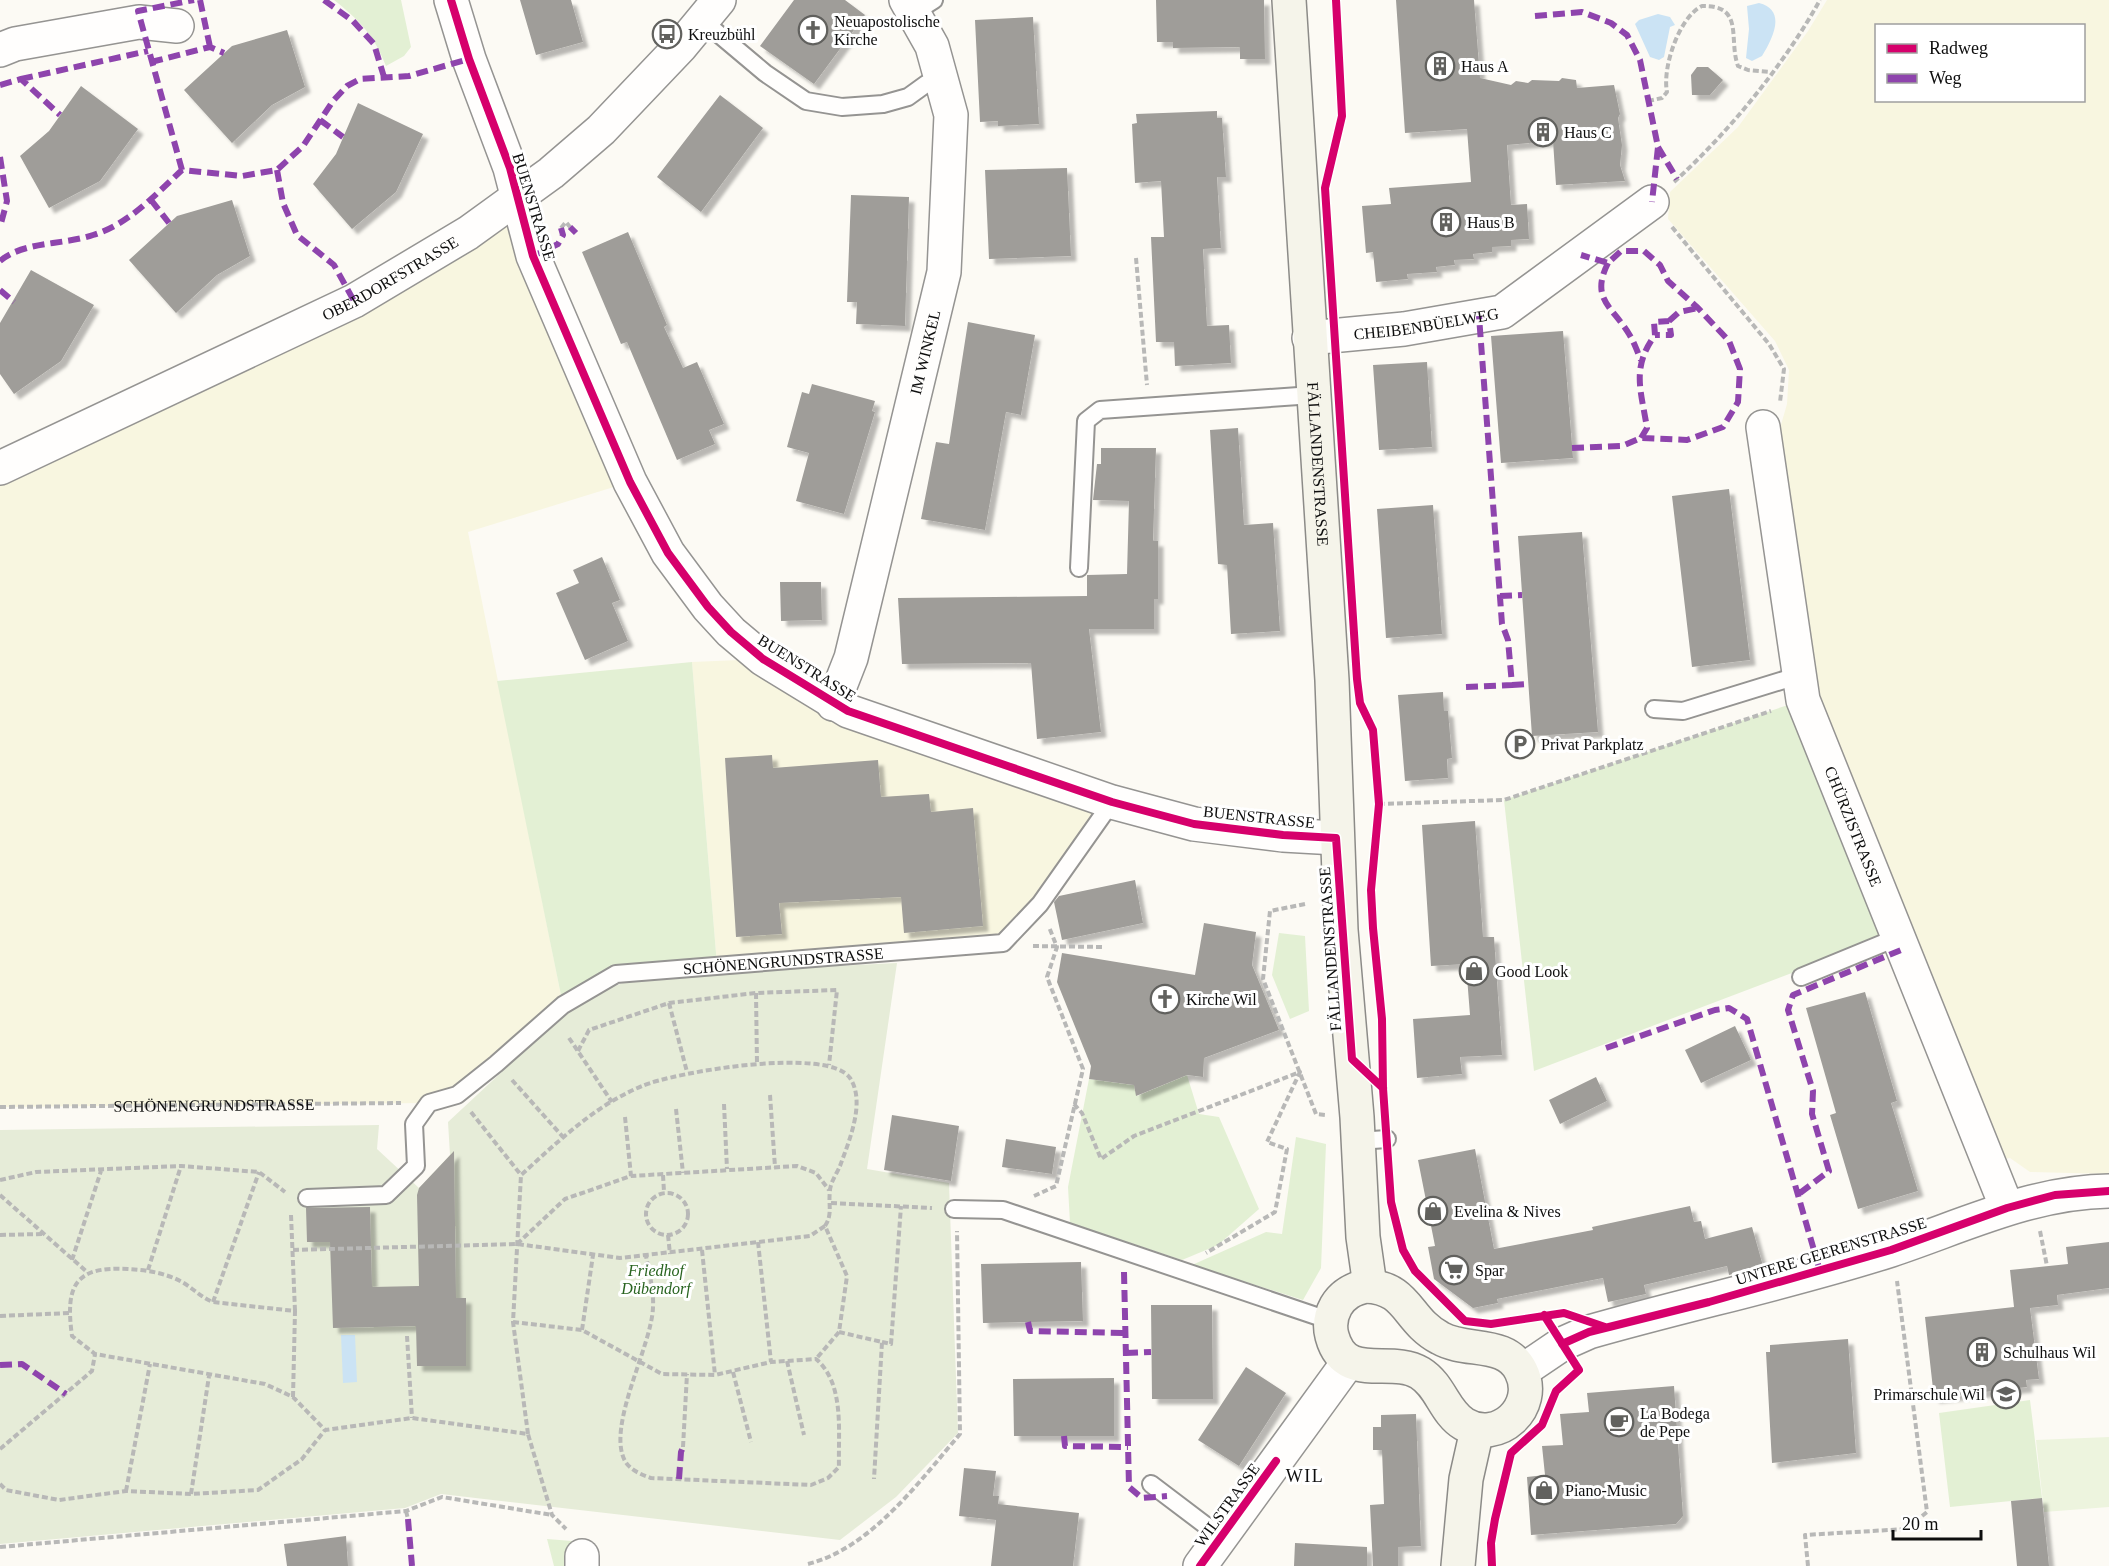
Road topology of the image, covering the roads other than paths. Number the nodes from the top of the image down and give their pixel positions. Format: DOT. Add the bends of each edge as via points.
graph roads {
  1 [pos="451,0"];
  2 [pos="1289,0"];
  3 [pos="918,4"];
  4 [pos="711,10"];
  5 [pos="177,26"];
  6 [pos="0,50"];
  7 [pos="942,78"];
  8 [pos="517,197"];
  9 [pos="1652,202"];
  10 [pos="1309,338"];
  11 [pos="1313,395"];
  12 [pos="1763,427"];
  13 [pos="0,468"];
  14 [pos="1079,568"];
  15 [pos="1801,688"];
  16 [pos="833,704"];
  17 [pos="1654,709"];
  18 [pos="1112,802"];
  19 [pos="1336,838"];
  20 [pos="1896,938"];
  21 [pos="1801,977"];
  22 [pos="2109,1191"];
  23 [pos="299,1197"];
  24 [pos="2007,1208"];
  25 [pos="955,1209"];
  26 [pos="1370,1286"];
  27 [pos="1331,1321"];
  28 [pos="1349,1361"];
  29 [pos="1521,1371"];
  30 [pos="1477,1430"];
  31 [pos="1151,1484"];
  32 [pos="1221,1537"];
  33 [pos="1200,1566"];
  34 [pos="1458,1566"];
  1 -- 8 [label="street, BUENSTRASSE"];
  2 -- 10 [label="main road, FÄLLANDENSTRASSE"];
  3 -- 7 [label="street, IM WINKEL"];
  4 -- 7 [label="lane" via="765,73 806,101 842,107 883,104 908,97"];
  4 -- 8 [label="street, OBERDORFSTRASSE" via="601,130"];
  5 -- 6 [label="street" via="139,22"];
  7 -- 16 [label="street, IM WINKEL" via="951,115 944,272 851,658"];
  8 -- 13 [label="street, OBERDORFSTRASSE" via="468,233 354,301"];
  8 -- 16 [label="street, BUENSTRASSE" via="532,256 630,482 668,553 731,632 763,659"];
  9 -- 10 [label="street, CHEIBENBÜELWEG" via="1502,312 1404,329"];
  10 -- 11 [label="main road, FÄLLANDENSTRASSE"];
  11 -- 14 [label="lane" via="1101,410 1086,422"];
  11 -- 19 [label="main road, FÄLLANDENSTRASSE" via="1332,680"];
  12 -- 15 [label="street, CHÜRZISTRASSE"];
  15 -- 17 [label="lane" via="1683,711"];
  15 -- 20 [label="street, CHÜRZISTRASSE"];
  16 -- 18 [label="street, BUENSTRASSE"];
  18 -- 19 [label="street, BUENSTRASSE" via="1194,824"];
  18 -- 23 [label="lane, SCHÖNENGRUNDSTRASSE" via="1040,904 1003,943 616,974 562,1005 457,1095 429,1103 414,1124 416,1166 386,1195"];
  19 -- 26 [label="main road, FÄLLANDENSTRASSE" via="1372,1140 1363,1237"];
  20 -- 21 [label="lane"];
  20 -- 24 [label="street, CHÜRZISTRASSE"];
  22 -- 24 [label="street, UNTERE GEERENSTRASSE" via="2055,1195"];
  24 -- 29 [label="street, UNTERE GEERENSTRASSE" via="1892,1250 1589,1332 1562,1344"];
  25 -- 27 [label="lane" via="1003,1210"];
  26 -- 27 [label="main road" via="1346,1294 1333,1311"];
  26 -- 29 [label="main road" via="1387,1288 1396,1294 1418,1322 1441,1339 1500,1351"];
  27 -- 28 [label="main road" via="1334,1342"];
  28 -- 30 [label="main road" via="1366,1367 1399,1365 1420,1373 1432,1382 1460,1422"];
  28 -- 32 [label="street, WILSTRASSE"];
  29 -- 30 [label="main road" via="1525,1394 1517,1414 1501,1427"];
  30 -- 34 [label="main road" via="1466,1479"];
  31 -- 32 [label="lane"];
  32 -- 33 [label="street, WILSTRASSE"];
}
